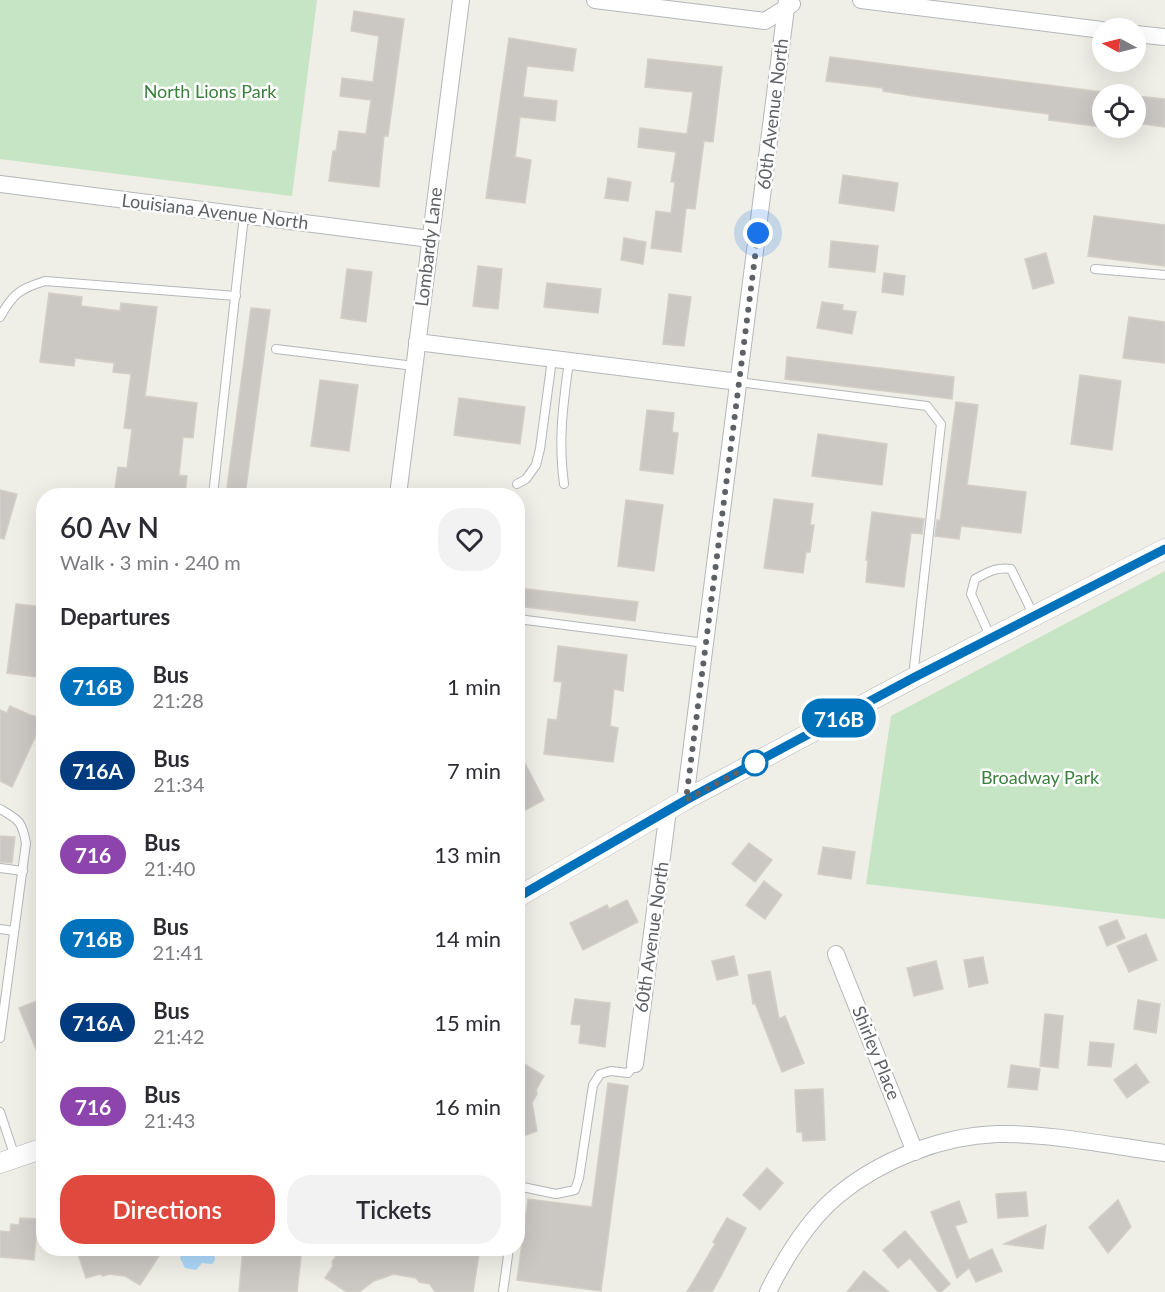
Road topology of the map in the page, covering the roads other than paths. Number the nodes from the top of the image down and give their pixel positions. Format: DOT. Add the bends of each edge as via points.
graph roads {
  1 [pos="461,0"];
  2 [pos="595,0"];
  3 [pos="861,0"];
  4 [pos="790,3"];
  5 [pos="1092,29"];
  6 [pos="1146,35"];
  7 [pos="1165,38"];
  8 [pos="0,184"];
  9 [pos="244,216"];
  10 [pos="430,239"];
  11 [pos="1095,269"];
  12 [pos="1165,275"];
  13 [pos="236,296"];
  14 [pos="0,317"];
  15 [pos="417,342"];
  16 [pos="276,348"];
  17 [pos="561,360"];
  18 [pos="414,366"];
  19 [pos="739,382"];
  20 [pos="517,484"];
  21 [pos="564,484"];
  22 [pos="214,488"];
  23 [pos="399,488"];
  24 [pos="1165,549"];
  25 [pos="1034,616"];
  26 [pos="525,620"];
  27 [pos="992,638"];
  28 [pos="705,643"];
  29 [pos="913,678"];
  30 [pos="686,800"];
  31 [pos="0,809"];
  32 [pos="668,810"];
  33 [pos="0,868"];
  34 [pos="23,871"];
  35 [pos="525,893"];
  36 [pos="0,929"];
  37 [pos="14,931"];
  38 [pos="836,954"];
  39 [pos="3,992"];
  40 [pos="0,1038"];
  41 [pos="635,1064"];
  42 [pos="0,1112"];
  43 [pos="36,1151"];
  44 [pos="915,1152"];
  45 [pos="1165,1153"];
  46 [pos="8,1160"];
  47 [pos="525,1187"];
  48 [pos="508,1256"];
  49 [pos="503,1292"];
  50 [pos="768,1292"];
  1 -- 10 [label="street, Lombardy Lane"];
  2 -- 4 [label="street" via="765,21"];
  3 -- 5 [label="street"];
  4 -- 19 [label="street, 60th Avenue North"];
  6 -- 7 [label="street"];
  8 -- 9 [label="street, Louisiana Avenue North"];
  9 -- 10 [label="street, Louisiana Avenue North"];
  9 -- 13 [label="lane"];
  10 -- 15 [label="street, Lombardy Lane"];
  11 -- 12 [label="lane"];
  13 -- 14 [label="lane" via="45,281 23,287 10,299"];
  13 -- 22 [label="lane"];
  15 -- 17 [label="street"];
  15 -- 18 [label="street, Lombardy Lane"];
  16 -- 18 [label="lane"];
  17 -- 19 [label="street"];
  17 -- 20 [label="lane" via="536,465"];
  17 -- 21 [label="lane" via="560,456"];
  18 -- 23 [label="street, Lombardy Lane"];
  19 -- 28 [label="street, 60th Avenue North"];
  19 -- 29 [label="lane" via="927,406 941,424"];
  24 -- 25 [label="street"];
  25 -- 27 [label="street"];
  25 -- 27 [label="lane" via="1011,569 998,567 975,579 971,594"];
  26 -- 28 [label="lane"];
  27 -- 29 [label="street"];
  28 -- 30 [label="street, 60th Avenue North"];
  29 -- 30 [label="street"];
  30 -- 32 [label="street"];
  31 -- 34 [label="lane" via="18,819 24,831"];
  32 -- 35 [label="street"];
  32 -- 41 [label="street, 60th Avenue North"];
  33 -- 34 [label="lane"];
  34 -- 37 [label="lane"];
  36 -- 37 [label="lane"];
  37 -- 39 [label="lane"];
  38 -- 44 [label="street, Shirley Place"];
  39 -- 40 [label="lane"];
  41 -- 47 [label="lane" via="628,1073 600,1074 593,1085 575,1190 556,1194"];
  42 -- 46 [label="lane"];
  43 -- 46 [label="street"];
  44 -- 45 [label="street" via="954,1140 996,1134"];
  44 -- 50 [label="street" via="873,1171 836,1196 799,1239"];
  48 -- 49 [label="lane"];
}
